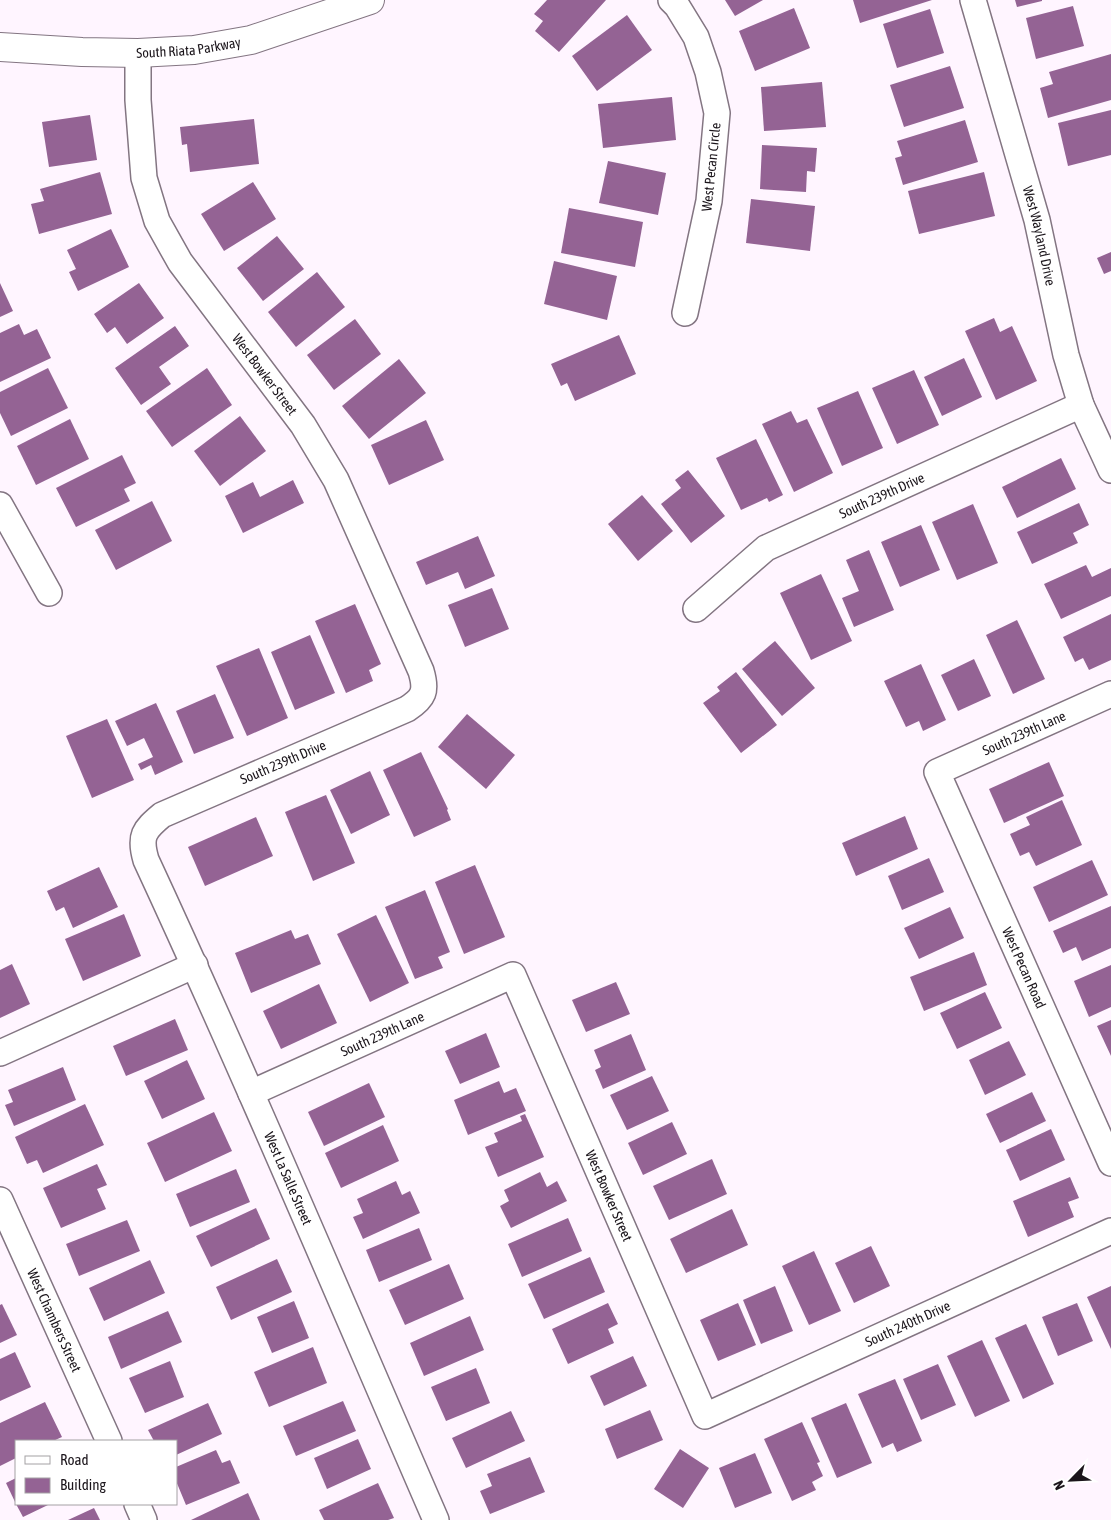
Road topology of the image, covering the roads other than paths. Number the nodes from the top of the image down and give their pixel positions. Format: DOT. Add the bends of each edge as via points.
graph roads {
  1 [pos="370,0"];
  2 [pos="671,0"];
  3 [pos="973,0"];
  4 [pos="0,47"];
  5 [pos="138,53"];
  6 [pos="684,313"];
  7 [pos="1081,405"];
  8 [pos="1111,470"];
  9 [pos="0,505"];
  10 [pos="48,593"];
  11 [pos="696,609"];
  12 [pos="424,692"];
  13 [pos="1111,694"];
  14 [pos="937,772"];
  15 [pos="143,835"];
  16 [pos="195,965"];
  17 [pos="513,975"];
  18 [pos="0,1053"];
  19 [pos="251,1093"];
  20 [pos="1111,1163"];
  21 [pos="1,1206"];
  22 [pos="1111,1231"];
  23 [pos="705,1416"];
  24 [pos="108,1440"];
  25 [pos="137,1505"];
  26 [pos="144,1520"];
  27 [pos="436,1520"];
  1 -- 5 [label="street, South Riata Parkway" via="251,40 194,50"];
  2 -- 6 [label="street, West Pecan Circle" via="696,37 717,113 709,201"];
  3 -- 7 [label="street, West Wayland Drive" via="1039,230 1066,355"];
  4 -- 5 [label="street, South Riata Parkway"];
  5 -- 12 [label="street, West Bowker Street" via="144,178 157,221 180,262 303,425 336,480 421,671"];
  7 -- 8 [label="street, West Wayland Drive"];
  7 -- 11 [label="street, South 239th Drive" via="766,548"];
  9 -- 10 [label="street"];
  12 -- 15 [label="street, South 239th Drive" via="418,702 407,709 162,815"];
  13 -- 14 [label="street, South 239th Lane"];
  14 -- 20 [label="street, West Pecan Road"];
  15 -- 16 [label="street, West La Salle Street" via="146,860"];
  16 -- 18 [label="street"];
  16 -- 19 [label="street, West La Salle Street"];
  17 -- 19 [label="street, South 239th Lane"];
  17 -- 23 [label="street, West Bowker Street"];
  19 -- 27 [label="street, West La Salle Street"];
  21 -- 24 [label="street, West Chambers Street"];
  22 -- 23 [label="street, South 240th Drive"];
  25 -- 26 [label="street"];
}
